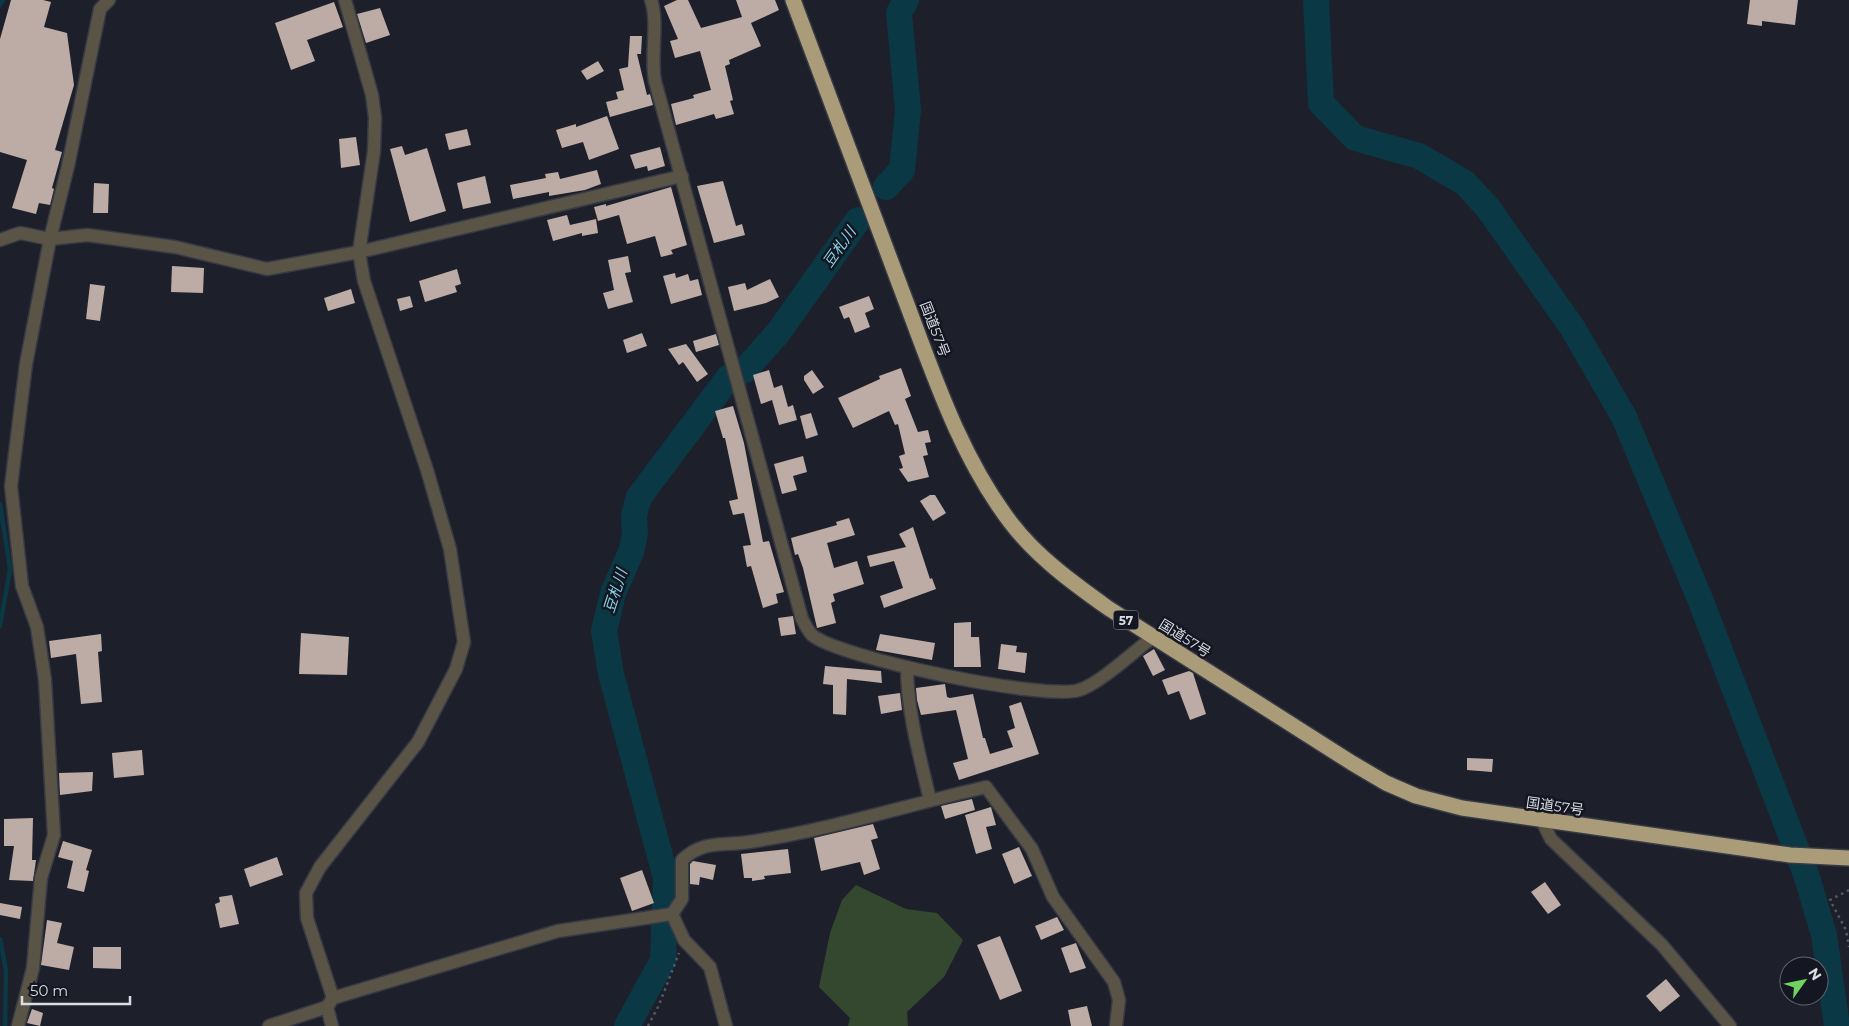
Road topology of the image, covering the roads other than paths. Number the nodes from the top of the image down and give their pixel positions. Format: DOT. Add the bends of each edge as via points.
graph roads {
  1 [pos="109,0"];
  2 [pos="345,0"];
  3 [pos="651,0"];
  4 [pos="793,0"];
  5 [pos="682,176"];
  6 [pos="50,239"];
  7 [pos="0,240"];
  8 [pos="358,252"];
  9 [pos="1153,636"];
  10 [pos="907,667"];
  11 [pos="930,800"];
  12 [pos="1542,821"];
  13 [pos="1849,858"];
  14 [pos="672,914"];
  15 [pos="330,1002"];
  16 [pos="18,1026"];
  17 [pos="269,1026"];
  18 [pos="332,1026"];
  19 [pos="726,1026"];
  20 [pos="1116,1026"];
  21 [pos="1730,1026"];
  1 -- 6 [label="street" via="100,8"];
  2 -- 8 [label="street" via="372,96 374,118 374,151"];
  3 -- 5 [label="street" via="652,63"];
  4 -- 9 [label="highway, 国道57号 / 57" via="951,417 979,475 1012,524 1031,545 1077,586"];
  5 -- 8 [label="street"];
  5 -- 10 [label="street" via="802,618 812,634 824,642"];
  6 -- 7 [label="street" via="20,233"];
  6 -- 8 [label="street" via="87,235 175,247 267,269"];
  6 -- 16 [label="street" via="26,364 11,486 22,586 37,627 45,680 54,834 41,878 33,968"];
  8 -- 15 [label="street" via="364,281 450,549 464,642 456,669 418,742 320,867 306,893 307,918"];
  9 -- 10 [label="street" via="1080,690 1066,692 992,684"];
  9 -- 12 [label="highway, 国道57号 / 57" via="1386,783 1439,803"];
  10 -- 11 [label="street" via="912,719"];
  11 -- 14 [label="street" via="864,819 692,850 682,860 682,899"];
  11 -- 20 [label="street" via="986,787 1032,849 1053,897 1114,982 1119,1000"];
  12 -- 13 [label="highway, 国道57号 / 57" via="1790,855"];
  12 -- 21 [label="street" via="1551,839 1662,945"];
  14 -- 15 [label="street" via="558,931"];
  14 -- 19 [label="street" via="684,940 710,967"];
  15 -- 17 [label="street"];
  15 -- 18 [label="street"];
}
